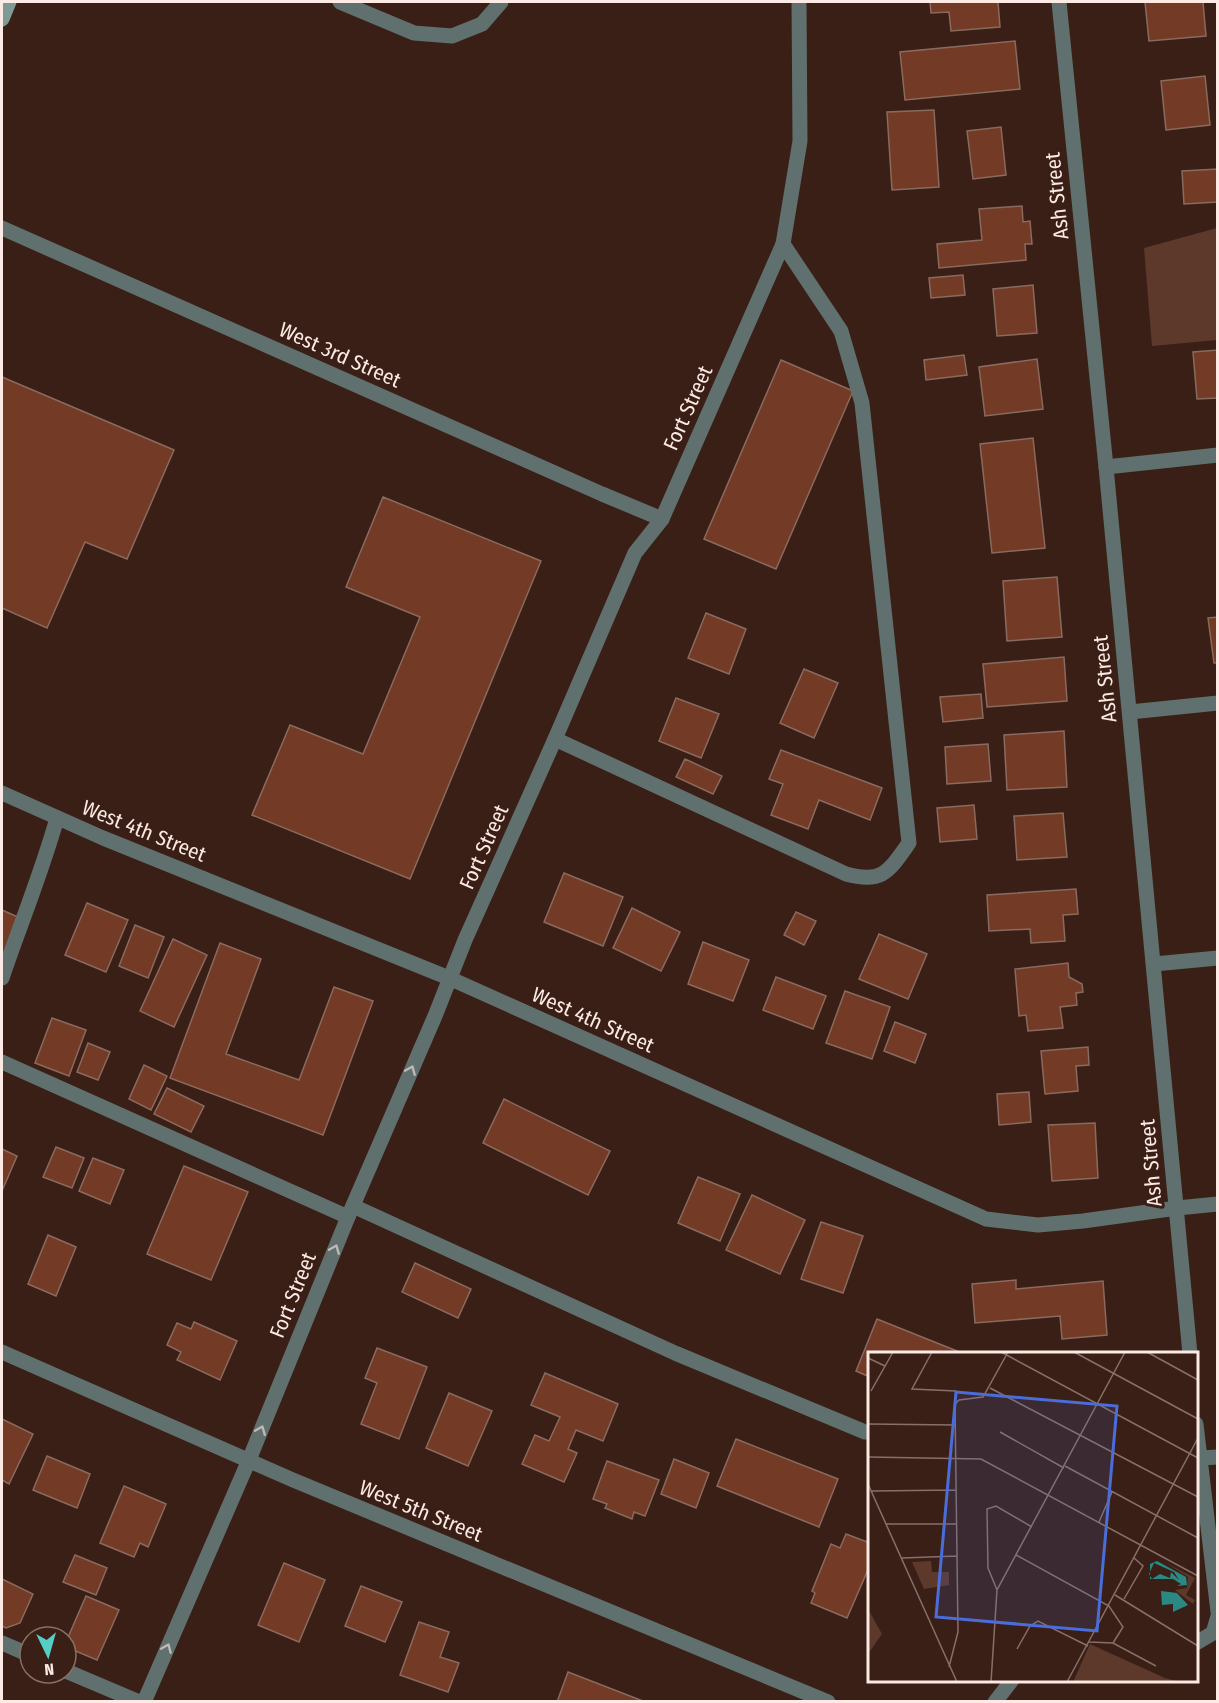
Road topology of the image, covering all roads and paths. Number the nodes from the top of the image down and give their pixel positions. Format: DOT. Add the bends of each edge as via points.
graph roads {
  1 [pos="9,2"];
  2 [pos="340,2"];
  3 [pos="501,2"];
  4 [pos="799,2"];
  5 [pos="1059,2"];
  6 [pos="2,19"];
  7 [pos="2,228"];
  8 [pos="783,244"];
  9 [pos="1218,455"];
  10 [pos="1106,467"];
  11 [pos="662,519"];
  12 [pos="1218,703"];
  13 [pos="1130,712"];
  14 [pos="555,739"];
  15 [pos="2,793"];
  16 [pos="57,818"];
  17 [pos="1218,958"];
  18 [pos="1154,964"];
  19 [pos="2,978"];
  20 [pos="449,978"];
  21 [pos="2,1062"];
  22 [pos="1218,1204"];
  23 [pos="1176,1208"];
  24 [pos="350,1211"];
  25 [pos="2,1352"];
  26 [pos="1190,1352"];
  27 [pos="865,1432"];
  28 [pos="1198,1435"];
  29 [pos="1218,1457"];
  30 [pos="1200,1458"];
  31 [pos="249,1460"];
  32 [pos="1218,1614"];
  33 [pos="1198,1642"];
  34 [pos="2,1643"];
  35 [pos="18,1650"];
  36 [pos="78,1676"];
  37 [pos="1010,1682"];
  38 [pos="139,1701"];
  39 [pos="144,1701"];
  40 [pos="828,1701"];
  41 [pos="995,1701"];
  1 -- 6 [label="street"];
  2 -- 3 [label="street" via="414,33 452,36 482,24"];
  4 -- 8 [label="street, Fort Street" via="800,141"];
  5 -- 10 [label="street, Ash Street"];
  7 -- 11 [label="street, West 3rd Street"];
  8 -- 11 [label="street, Fort Street"];
  8 -- 14 [label="street" via="842,332 862,403 909,843 882,876 861,878 846,874"];
  9 -- 10 [label="street"];
  10 -- 13 [label="street, Ash Street"];
  11 -- 14 [label="street, Fort Street" via="635,554"];
  12 -- 13 [label="street"];
  13 -- 18 [label="street, Ash Street"];
  14 -- 20 [label="street, Fort Street"];
  15 -- 16 [label="street, West 4th Street"];
  16 -- 19 [label="street"];
  16 -- 20 [label="street, West 4th Street"];
  17 -- 18 [label="street"];
  18 -- 23 [label="street, Ash Street"];
  20 -- 23 [label="street, West 4th Street" via="986,1219 1038,1225"];
  24 -- 20 [label="street, Fort Street, one-way"];
  21 -- 24 [label="street"];
  22 -- 23 [label="street, West 4th Street"];
  23 -- 26 [label="street, Ash Street"];
  24 -- 27 [label="street"];
  31 -- 24 [label="street, Fort Street, one-way"];
  25 -- 31 [label="street, West 5th Street"];
  28 -- 30 [label="street"];
  29 -- 30 [label="street"];
  30 -- 32 [label="street"];
  39 -- 31 [label="street, Fort Street, one-way"];
  31 -- 40 [label="street, West 5th Street"];
  32 -- 33 [label="street" via="1213,1633"];
  34 -- 35 [label="street"];
  36 -- 38 [label="street"];
  37 -- 41 [label="street"];
}
